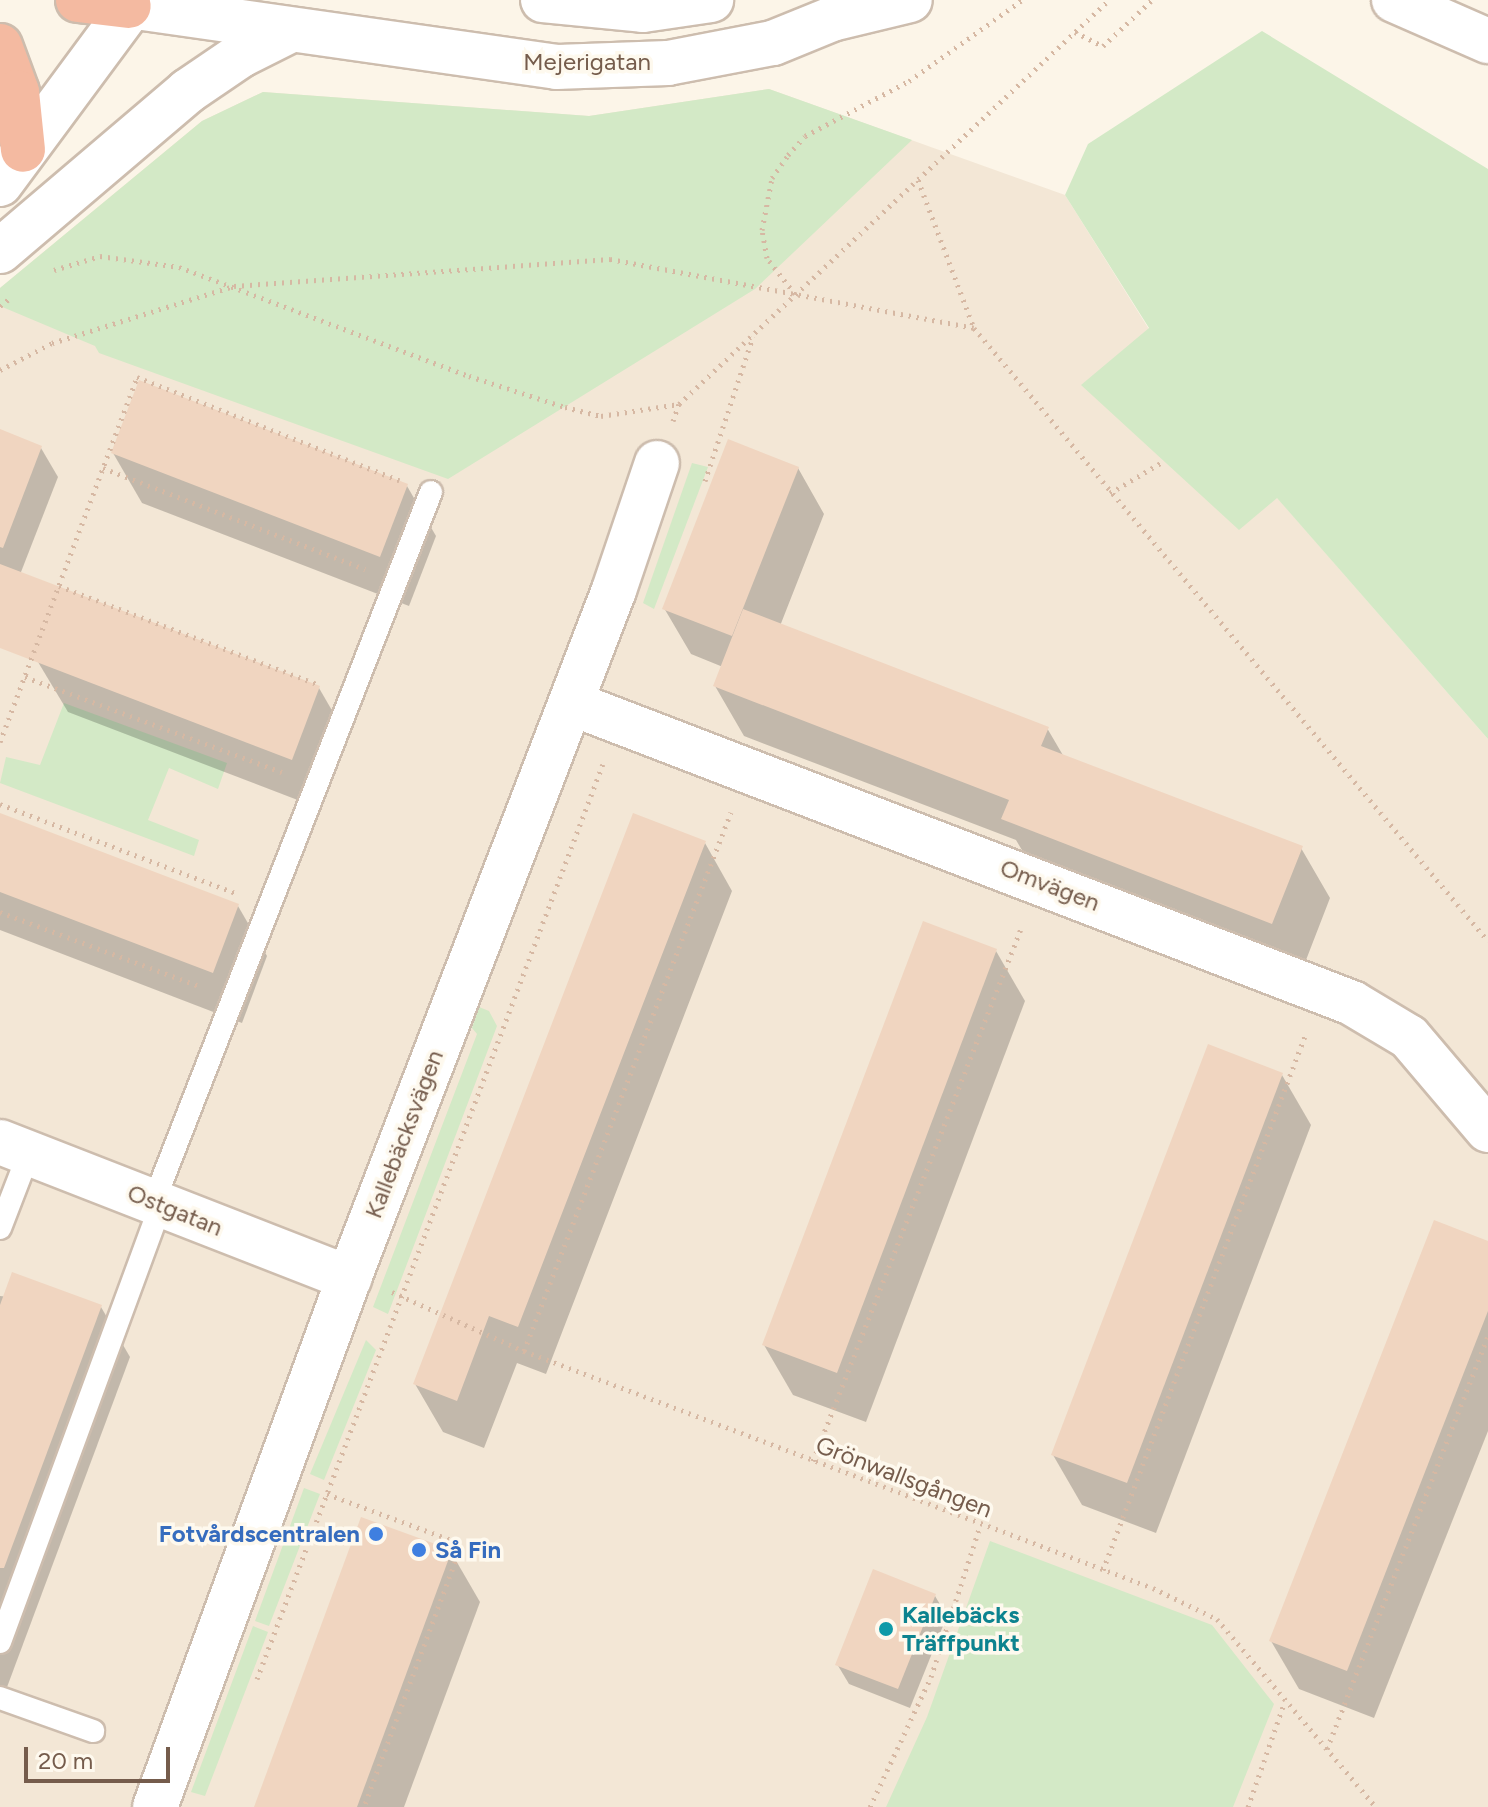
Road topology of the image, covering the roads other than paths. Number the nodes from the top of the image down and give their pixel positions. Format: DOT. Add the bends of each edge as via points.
graph roads {
  1 [pos="78,0"];
  2 [pos="543,0"];
  3 [pos="711,0"];
  4 [pos="910,0"];
  5 [pos="1394,0"];
  6 [pos="132,3"];
  7 [pos="845,9"];
  8 [pos="289,31"];
  9 [pos="1488,41"];
  10 [pos="0,46"];
  11 [pos="11,167"];
  12 [pos="0,251"];
  13 [pos="657,463"];
  14 [pos="431,492"];
  15 [pos="571,703"];
  16 [pos="1488,1130"];
  17 [pos="15,1148"];
  18 [pos="158,1203"];
  19 [pos="0,1228"];
  20 [pos="349,1278"];
  21 [pos="0,1642"];
  22 [pos="0,1698"];
  23 [pos="93,1731"];
  24 [pos="155,1807"];
  1 -- 6 [label="highway"];
  2 -- 3 [label="street" via="643,10"];
  4 -- 7 [label="street, Mejerigatan"];
  5 -- 9 [label="street"];
  6 -- 8 [label="street, Mejerigatan"];
  6 -- 11 [label="street"];
  7 -- 8 [label="street, Mejerigatan" via="773,43 668,63 556,67"];
  8 -- 12 [label="street" via="188,91"];
  10 -- 11 [label="highway" via="17,92"];
  13 -- 15 [label="street, Kallebäcksvägen"];
  14 -- 18 [label="lane"];
  15 -- 16 [label="street, Omvägen" via="1352,1003 1409,1037"];
  15 -- 20 [label="street, Kallebäcksvägen"];
  17 -- 18 [label="street, Ostgatan"];
  17 -- 19 [label="lane"];
  18 -- 20 [label="street, Ostgatan"];
  18 -- 21 [label="lane"];
  20 -- 24 [label="street, Kallebäcksvägen"];
  22 -- 23 [label="lane"];
}
